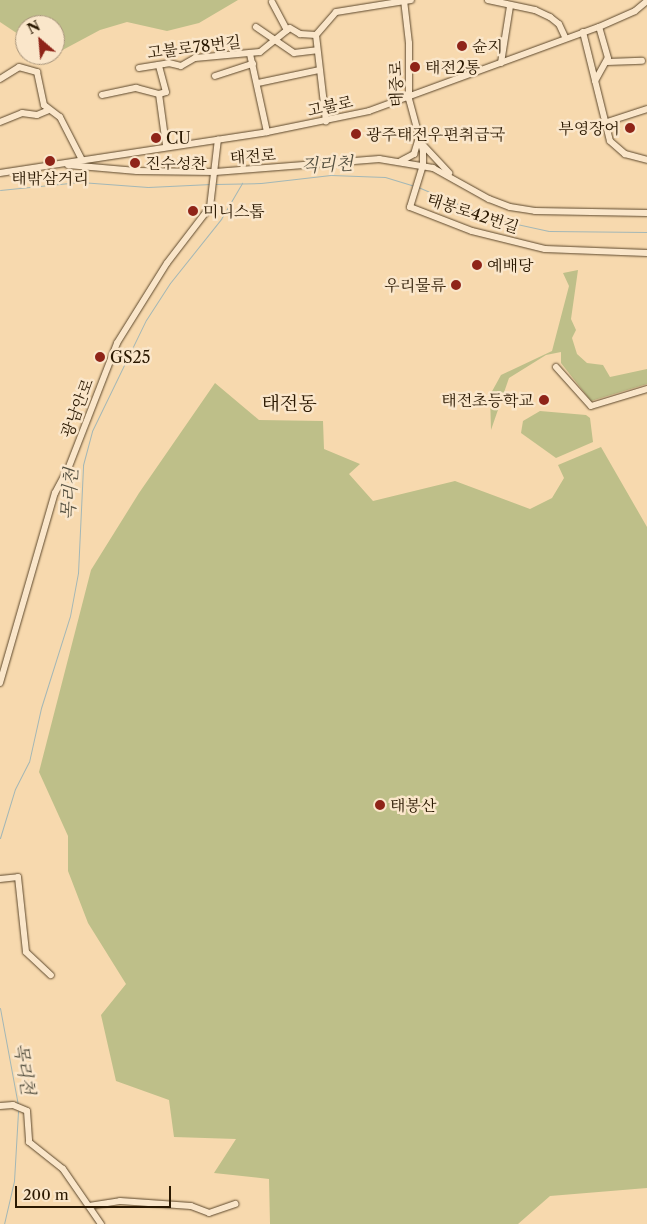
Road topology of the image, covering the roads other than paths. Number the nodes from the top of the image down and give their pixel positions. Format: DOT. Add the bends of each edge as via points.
graph roads {
  1 [pos="488,0"];
  2 [pos="406,1"];
  3 [pos="647,1"];
  4 [pos="272,2"];
  5 [pos="510,6"];
  6 [pos="599,26"];
  7 [pos="256,27"];
  8 [pos="286,30"];
  9 [pos="583,32"];
  10 [pos="316,35"];
  11 [pos="566,37"];
  12 [pos="274,41"];
  13 [pos="317,50"];
  14 [pos="250,54"];
  15 [pos="642,61"];
  16 [pos="606,62"];
  17 [pos="501,63"];
  18 [pos="253,64"];
  19 [pos="159,65"];
  20 [pos="139,68"];
  21 [pos="319,70"];
  22 [pos="214,76"];
  23 [pos="0,79"];
  24 [pos="595,81"];
  25 [pos="258,83"];
  26 [pos="160,94"];
  27 [pos="102,95"];
  28 [pos="409,99"];
  29 [pos="647,109"];
  30 [pos="49,110"];
  31 [pos="326,121"];
  32 [pos="0,122"];
  33 [pos="604,123"];
  34 [pos="267,132"];
  35 [pos="419,138"];
  36 [pos="218,139"];
  37 [pos="166,145"];
  38 [pos="82,160"];
  39 [pos="647,160"];
  40 [pos="399,162"];
  41 [pos="60,164"];
  42 [pos="424,165"];
  43 [pos="0,173"];
  44 [pos="215,174"];
  45 [pos="457,181"];
  46 [pos="647,214"];
  47 [pos="647,252"];
  48 [pos="556,368"];
  49 [pos="647,389"];
  50 [pos="0,683"];
  51 [pos="1,880"];
  52 [pos="52,975"];
  53 [pos="0,1106"];
  54 [pos="235,1204"];
  55 [pos="89,1206"];
  56 [pos="101,1224"];
  1 -- 5 [label="street"];
  2 -- 10 [label="street" via="336,12"];
  2 -- 28 [label="street, 태중로"];
  3 -- 6 [label="street, 고불로" via="635,11"];
  4 -- 8 [label="street"];
  5 -- 11 [label="street" via="536,10 550,17 559,24"];
  5 -- 17 [label="street"];
  6 -- 9 [label="street, 고불로"];
  6 -- 16 [label="street" via="608,54"];
  7 -- 12 [label="street"];
  8 -- 10 [label="street"];
  8 -- 12 [label="street, 고불로78번길"];
  9 -- 11 [label="street, 고불로"];
  9 -- 24 [label="street"];
  10 -- 13 [label="street"];
  11 -- 17 [label="street, 고불로"];
  12 -- 13 [label="street" via="294,53"];
  12 -- 14 [label="street, 고불로78번길" via="260,52"];
  13 -- 21 [label="street"];
  14 -- 18 [label="street"];
  14 -- 19 [label="street, 고불로78번길" via="195,58 181,66"];
  15 -- 16 [label="street"];
  16 -- 24 [label="street"];
  17 -- 28 [label="street, 고불로"];
  18 -- 22 [label="street"];
  18 -- 25 [label="street"];
  19 -- 20 [label="street, 고불로78번길"];
  19 -- 26 [label="street" via="167,89"];
  21 -- 25 [label="street"];
  21 -- 31 [label="street"];
  23 -- 30 [label="street" via="19,67 35,70 39,75 41,99"];
  24 -- 33 [label="street"];
  25 -- 34 [label="street"];
  26 -- 27 [label="street" via="136,88"];
  26 -- 37 [label="street"];
  28 -- 31 [label="street, 고불로"];
  28 -- 35 [label="street, 태중로"];
  29 -- 33 [label="street"];
  30 -- 32 [label="street" via="37,115 22,113"];
  30 -- 38 [label="street" via="60,116"];
  31 -- 34 [label="street, 고불로"];
  33 -- 39 [label="street" via="610,141 620,150"];
  34 -- 36 [label="street, 고불로"];
  35 -- 40 [label="street" via="414,154"];
  35 -- 42 [label="street, 태중로"];
  35 -- 45 [label="street"];
  36 -- 37 [label="street, 고불로"];
  36 -- 44 [label="street, 광남안로"];
  37 -- 38 [label="street, 고불로"];
  38 -- 41 [label="street, 고불로"];
  40 -- 42 [label="street, 태전로"];
  40 -- 44 [label="street, 태전로" via="358,159"];
  41 -- 43 [label="street, 고불로"];
  41 -- 44 [label="street, 태전로"];
  42 -- 45 [label="street, 태전로"];
  42 -- 47 [label="street, 태봉로42번길" via="411,203 462,228 545,249"];
  44 -- 50 [label="street, 광남안로" via="214,193 207,213 167,263 111,356 68,469 50,506"];
  45 -- 46 [label="street, 태전로" via="488,199 522,209"];
  48 -- 49 [label="street" via="590,406"];
  51 -- 52 [label="street" via="18,877 26,952"];
  53 -- 55 [label="street" via="13,1105 24,1109 28,1114 28,1142 63,1169"];
  54 -- 55 [label="street" via="210,1213 192,1206 120,1201"];
  55 -- 56 [label="street"];
}
